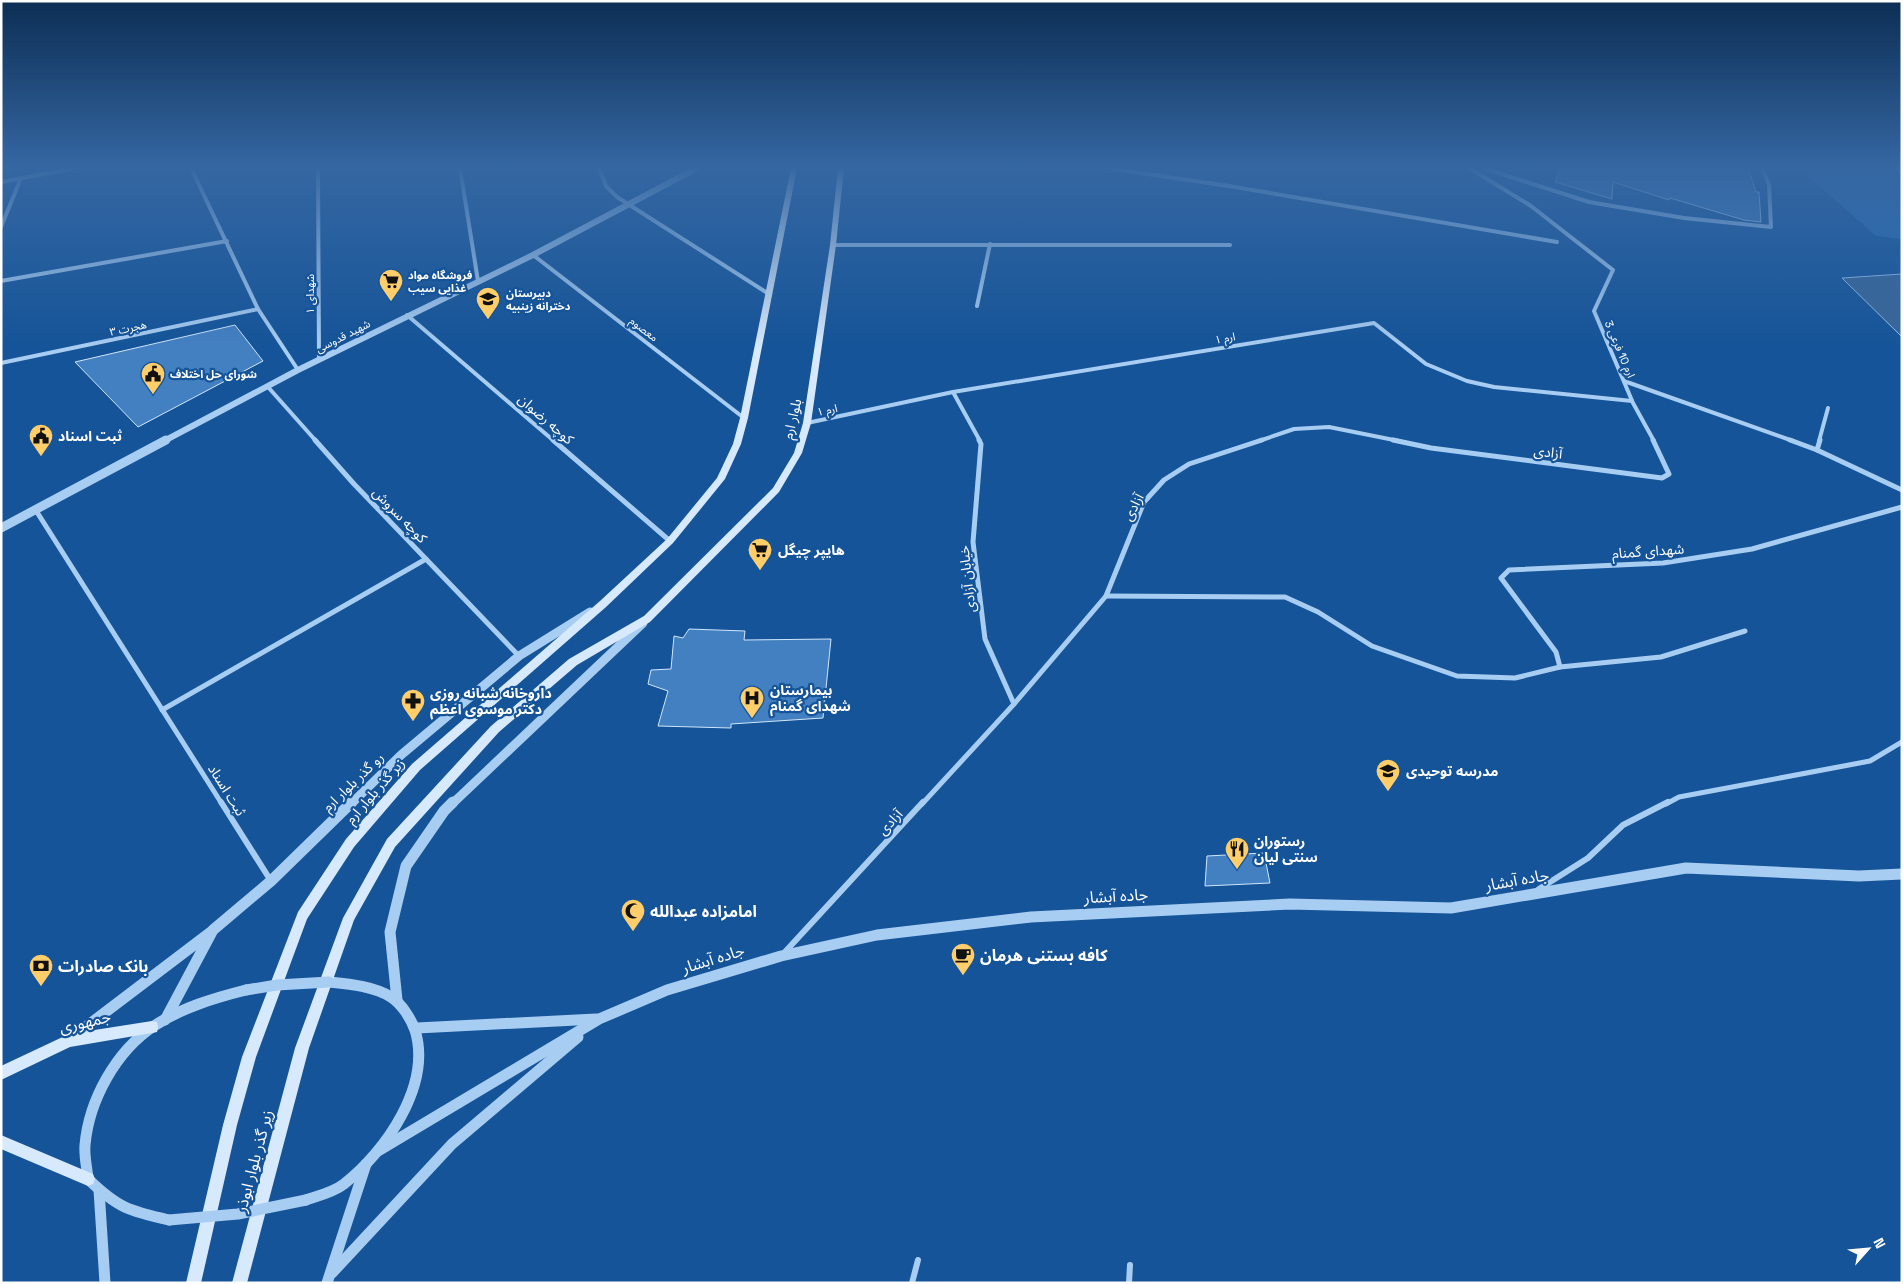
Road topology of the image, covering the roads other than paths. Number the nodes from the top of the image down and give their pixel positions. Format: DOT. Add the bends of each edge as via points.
graph roads {
  1 [pos="221,228"];
  2 [pos="318,228"];
  3 [pos="470,228"];
  4 [pos="584,228"];
  5 [pos="666,228"];
  6 [pos="782,228"];
  7 [pos="836,228"];
  8 [pos="1474,228"];
  9 [pos="1559,228"];
  10 [pos="227,241"];
  11 [pos="1556,242"];
  12 [pos="834,244"];
  13 [pos="990,244"];
  14 [pos="1230,245"];
  15 [pos="533,255"];
  16 [pos="1,281"];
  17 [pos="478,281"];
  18 [pos="769,294"];
  19 [pos="976,306"];
  20 [pos="258,309"];
  21 [pos="407,315"];
  22 [pos="319,359"];
  23 [pos="1,363"];
  24 [pos="298,370"];
  25 [pos="1624,381"];
  26 [pos="268,387"];
  27 [pos="953,392"];
  28 [pos="1632,401"];
  29 [pos="1828,408"];
  30 [pos="744,418"];
  31 [pos="807,423"];
  32 [pos="1817,450"];
  33 [pos="1663,458"];
  34 [pos="1902,490"];
  35 [pos="1902,507"];
  36 [pos="35,509"];
  37 [pos="1,528"];
  38 [pos="670,541"];
  39 [pos="426,559"];
  40 [pos="1106,596"];
  41 [pos="603,604"];
  42 [pos="647,619"];
  43 [pos="1745,631"];
  44 [pos="519,656"];
  45 [pos="1560,667"];
  46 [pos="1014,704"];
  47 [pos="162,710"];
  48 [pos="1902,742"];
  49 [pos="1902,874"];
  50 [pos="271,881"];
  51 [pos="1532,894"];
  52 [pos="213,930"];
  53 [pos="781,956"];
  54 [pos="329,982"];
  55 [pos="397,1000"];
  56 [pos="599,1019"];
  57 [pos="165,1020"];
  58 [pos="152,1027"];
  59 [pos="417,1028"];
  60 [pos="68,1041"];
  61 [pos="249,1057"];
  62 [pos="1,1073"];
  63 [pos="1,1142"];
  64 [pos="378,1151"];
  65 [pos="366,1162"];
  66 [pos="88,1179"];
  67 [pos="99,1190"];
  68 [pos="306,1200"];
  69 [pos="918,1260"];
  70 [pos="1130,1265"];
  71 [pos="330,1278"];
  72 [pos="105,1283"];
  73 [pos="193,1283"];
  74 [pos="239,1283"];
  75 [pos="912,1283"];
  76 [pos="1129,1283"];
  1 -- 10 [label="street"];
  2 -- 22 [label="street, شهدای ۱"];
  3 -- 17 [label="street"];
  4 -- 15 [label="street, شهید قدوسی"];
  5 -- 18 [label="street"];
  6 -- 18 [label="main road"];
  7 -- 12 [label="main road, بلوار ارم"];
  8 -- 11 [label="street"];
  9 -- 25 [label="street, ارم 10 فرعی 3" via="1613,270 1594,311"];
  10 -- 16 [label="street"];
  10 -- 20 [label="street"];
  12 -- 13 [label="street"];
  12 -- 31 [label="main road, بلوار ارم"];
  13 -- 14 [label="street"];
  13 -- 19 [label="street"];
  15 -- 17 [label="street, شهید قدوسی"];
  15 -- 30 [label="street, معصوم"];
  17 -- 21 [label="street, شهید قدوسی"];
  18 -- 30 [label="main road"];
  20 -- 23 [label="street, هجرت ۳"];
  20 -- 24 [label="street"];
  21 -- 22 [label="street, شهید قدوسی"];
  21 -- 38 [label="street, کوچه رضوان"];
  22 -- 24 [label="street, شهید قدوسی"];
  24 -- 26 [label="street, شهید قدوسی"];
  25 -- 28 [label="street, ارم 10 فرعی 3"];
  25 -- 32 [label="street"];
  26 -- 36 [label="street, شهید قدوسی"];
  26 -- 39 [label="street, کوچه سروش"];
  27 -- 28 [label="street, ارم ۱" via="1374,323 1426,364 1467,381 1494,388"];
  27 -- 31 [label="street, ارم ۱"];
  27 -- 46 [label="street, خیابان آزادی" via="981,444 973,542 985,639"];
  28 -- 33 [label="street, ارم 10 فرعی 3"];
  29 -- 32 [label="street"];
  30 -- 38 [label="main road" via="737,444 721,479"];
  31 -- 42 [label="main road, بلوار ارم" via="798,453 776,490"];
  32 -- 34 [label="street"];
  33 -- 40 [label="street, آزادی" via="1669,474 1662,478 1431,448 1329,427 1294,429 1189,464 1164,480 1144,502"];
  35 -- 45 [label="street, شهدای گمنام" via="1752,549 1664,563 1509,570 1501,578 1556,652"];
  36 -- 37 [label="street, شهید قدوسی"];
  36 -- 47 [label="street, ثبت اسناد"];
  38 -- 41 [label="main road"];
  39 -- 44 [label="street, کوچه سروش"];
  39 -- 47 [label="street"];
  40 -- 45 [label="street" via="1285,597 1318,612 1372,646 1457,676 1515,678"];
  40 -- 46 [label="street, آزادی"];
  41 -- 44 [label="street, رو گذر بلوار ارم"];
  41 -- 61 [label="main road, زیر گذر بلوار ارم" via="416,767 350,843 302,916"];
  42 -- 55 [label="street" via="444,811 406,866 390,932"];
  42 -- 74 [label="main road, زیر گذر بلوار ابوذر" via="574,662 495,729 391,843 349,918 302,1048"];
  43 -- 45 [label="street" via="1662,657"];
  44 -- 50 [label="street, رو گذر بلوار ارم" via="401,755"];
  46 -- 53 [label="street, آزادی"];
  47 -- 50 [label="street, ثبت اسناد"];
  48 -- 51 [label="street" via="1870,761 1679,796 1623,825 1588,858"];
  49 -- 51 [label="street, جاده آبشار" via="1858,876 1686,868"];
  50 -- 52 [label="street, رو گذر بلوار ارم"];
  51 -- 53 [label="street, جاده آبشار" via="1451,908 1290,904 1031,917 877,934"];
  52 -- 57 [label="street, رو گذر بلوار ارم"];
  52 -- 60 [label="street"];
  53 -- 56 [label="street, جاده آبشار" via="667,990"];
  54 -- 55 [label="street" via="365,987"];
  54 -- 57 [label="street, bridge" via="276,984 246,990 187,1009"];
  55 -- 59 [label="street"];
  56 -- 59 [label="street"];
  56 -- 64 [label="street, جاده آبشار"];
  56 -- 71 [label="street" via="452,1144"];
  57 -- 58 [label="street"];
  58 -- 60 [label="main road, جمهوری"];
  58 -- 66 [label="street" via="108,1076 89,1115 84,1145"];
  59 -- 64 [label="street" via="420,1055 414,1090 402,1118"];
  60 -- 62 [label="main road, جمهوری"];
  61 -- 73 [label="main road, زیر گذر بلوار ابوذر"];
  63 -- 66 [label="main road"];
  64 -- 65 [label="street"];
  65 -- 68 [label="street" via="342,1186"];
  65 -- 71 [label="street"];
  66 -- 67 [label="street"];
  67 -- 68 [label="street, bridge" via="131,1211 169,1220 210,1219"];
  67 -- 72 [label="street"];
  69 -- 75 [label="street"];
  70 -- 76 [label="street"];
}
